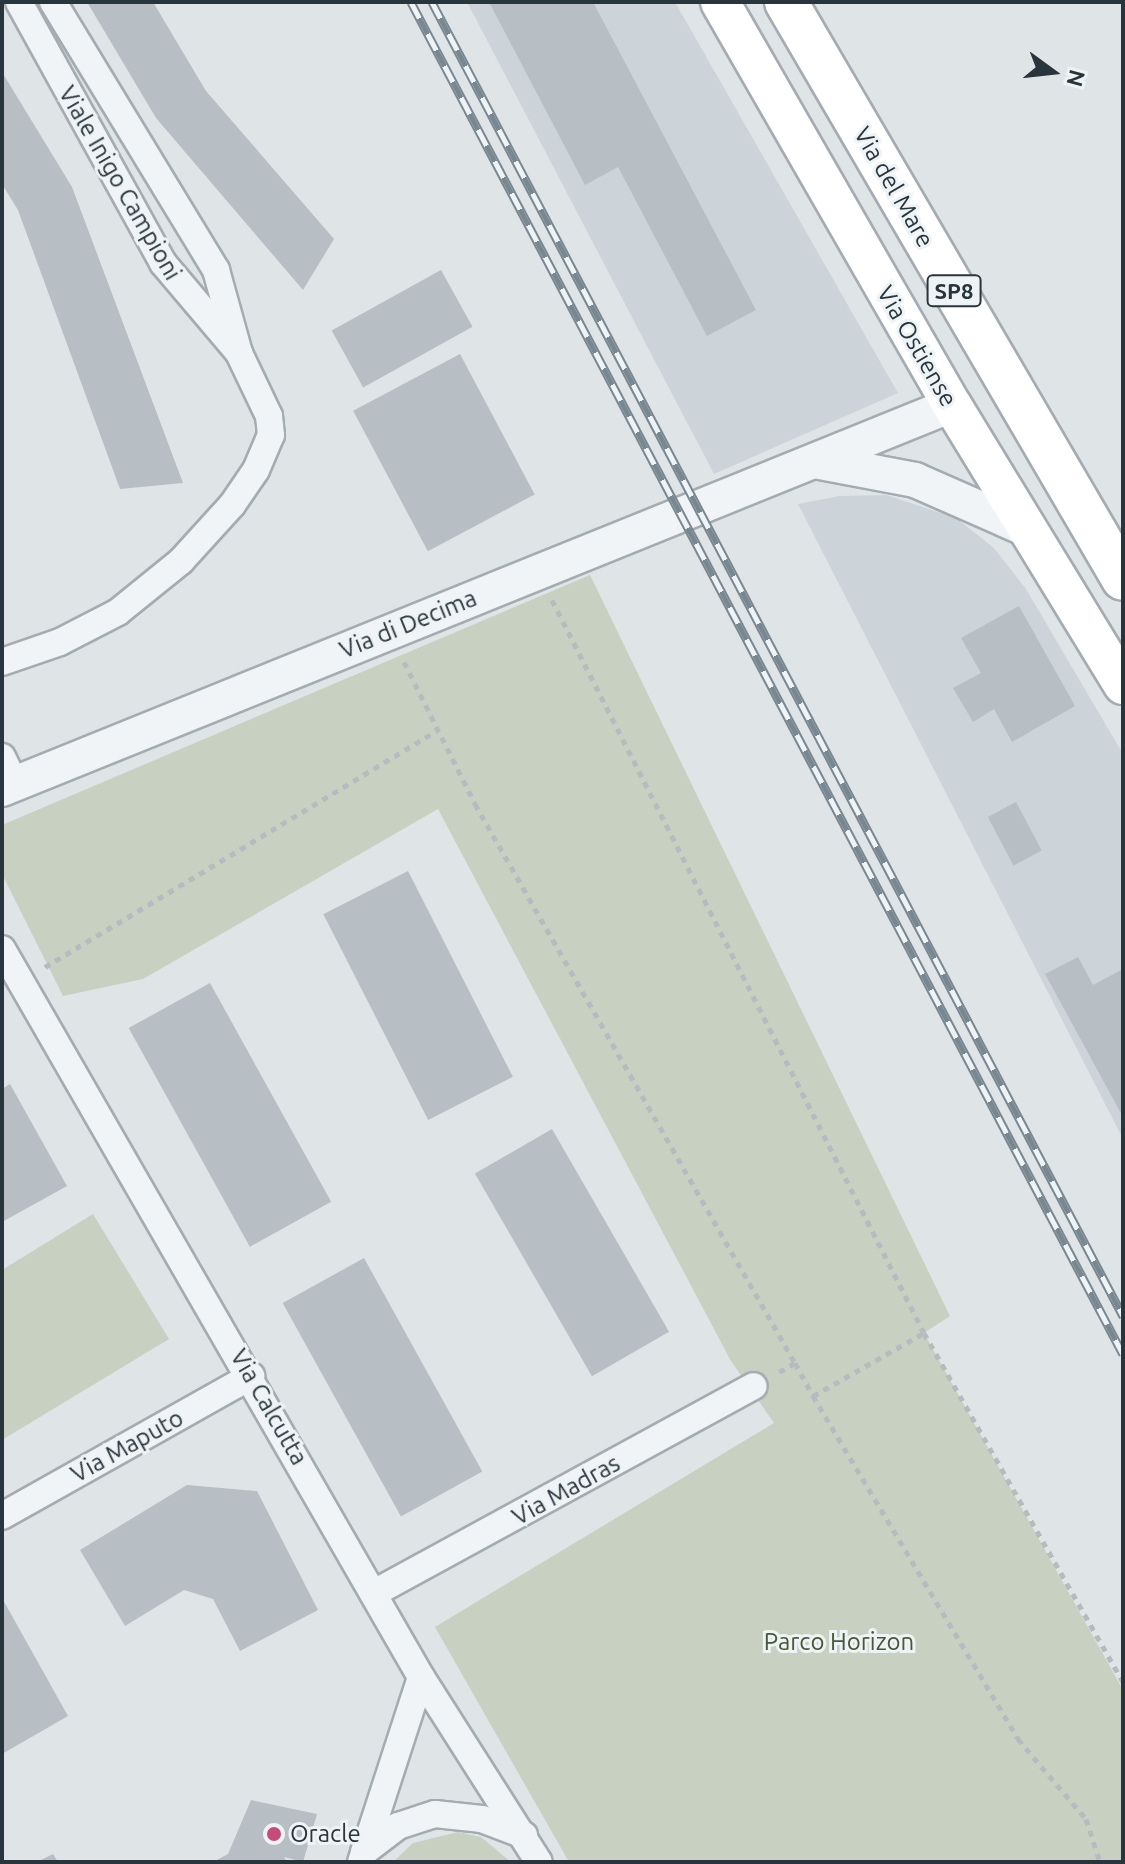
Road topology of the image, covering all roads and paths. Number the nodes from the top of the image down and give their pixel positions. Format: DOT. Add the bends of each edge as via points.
graph roads {
  1 [pos="19,2"];
  2 [pos="53,2"];
  3 [pos="720,2"];
  4 [pos="786,2"];
  5 [pos="239,353"];
  6 [pos="952,405"];
  7 [pos="815,462"];
  8 [pos="1029,530"];
  9 [pos="537,571"];
  10 [pos="1123,579"];
  11 [pos="391,632"];
  12 [pos="2,662"];
  13 [pos="1123,685"];
  14 [pos="438,730"];
  15 [pos="6,777"];
  16 [pos="2,949"];
  17 [pos="22,982"];
  18 [pos="924,1333"];
  19 [pos="795,1363"];
  20 [pos="251,1376"];
  21 [pos="754,1386"];
  22 [pos="813,1396"];
  23 [pos="2,1516"];
  24 [pos="376,1592"];
  25 [pos="421,1677"];
  26 [pos="1123,1682"];
  27 [pos="524,1835"];
  28 [pos="362,1857"];
  29 [pos="539,1862"];
  30 [pos="1100,1862"];
  1 -- 5 [label="street, Viale Inigo Campioni" via="163,263"];
  2 -- 5 [label="street, Viale Inigo Campioni" via="216,270"];
  3 -- 6 [label="main road, Via Ostiense"];
  4 -- 10 [label="main road, Via del Mare / SP8"];
  5 -- 12 [label="street, Viale Inigo Campioni" via="271,428 268,447 232,505 181,561 118,612 60,642"];
  6 -- 7 [label="street, Via di Decima"];
  6 -- 8 [label="main road, Via Ostiense"];
  7 -- 8 [label="street" via="915,480"];
  7 -- 9 [label="street, Via di Decima"];
  8 -- 13 [label="main road, Via Ostiense"];
  9 -- 11 [label="street, Via di Decima"];
  9 -- 18 [label="path"];
  11 -- 14 [label="path"];
  11 -- 15 [label="street, Via di Decima"];
  14 -- 17 [label="path"];
  14 -- 19 [label="path"];
  16 -- 17 [label="street, Via Calcutta"];
  17 -- 20 [label="street, Via Calcutta"];
  18 -- 22 [label="path"];
  18 -- 26 [label="path"];
  19 -- 21 [label="path"];
  19 -- 22 [label="path"];
  20 -- 23 [label="street, Via Maputo"];
  20 -- 24 [label="street, Via Calcutta"];
  21 -- 24 [label="street, Via Madras"];
  22 -- 30 [label="path" via="1018,1739 1086,1819"];
  24 -- 25 [label="street, Via Calcutta"];
  25 -- 27 [label="street, Via Calcutta"];
  25 -- 28 [label="street"];
  27 -- 28 [label="street" via="482,1819 435,1814 398,1826"];
  27 -- 29 [label="street, Via Calcutta"];
}
